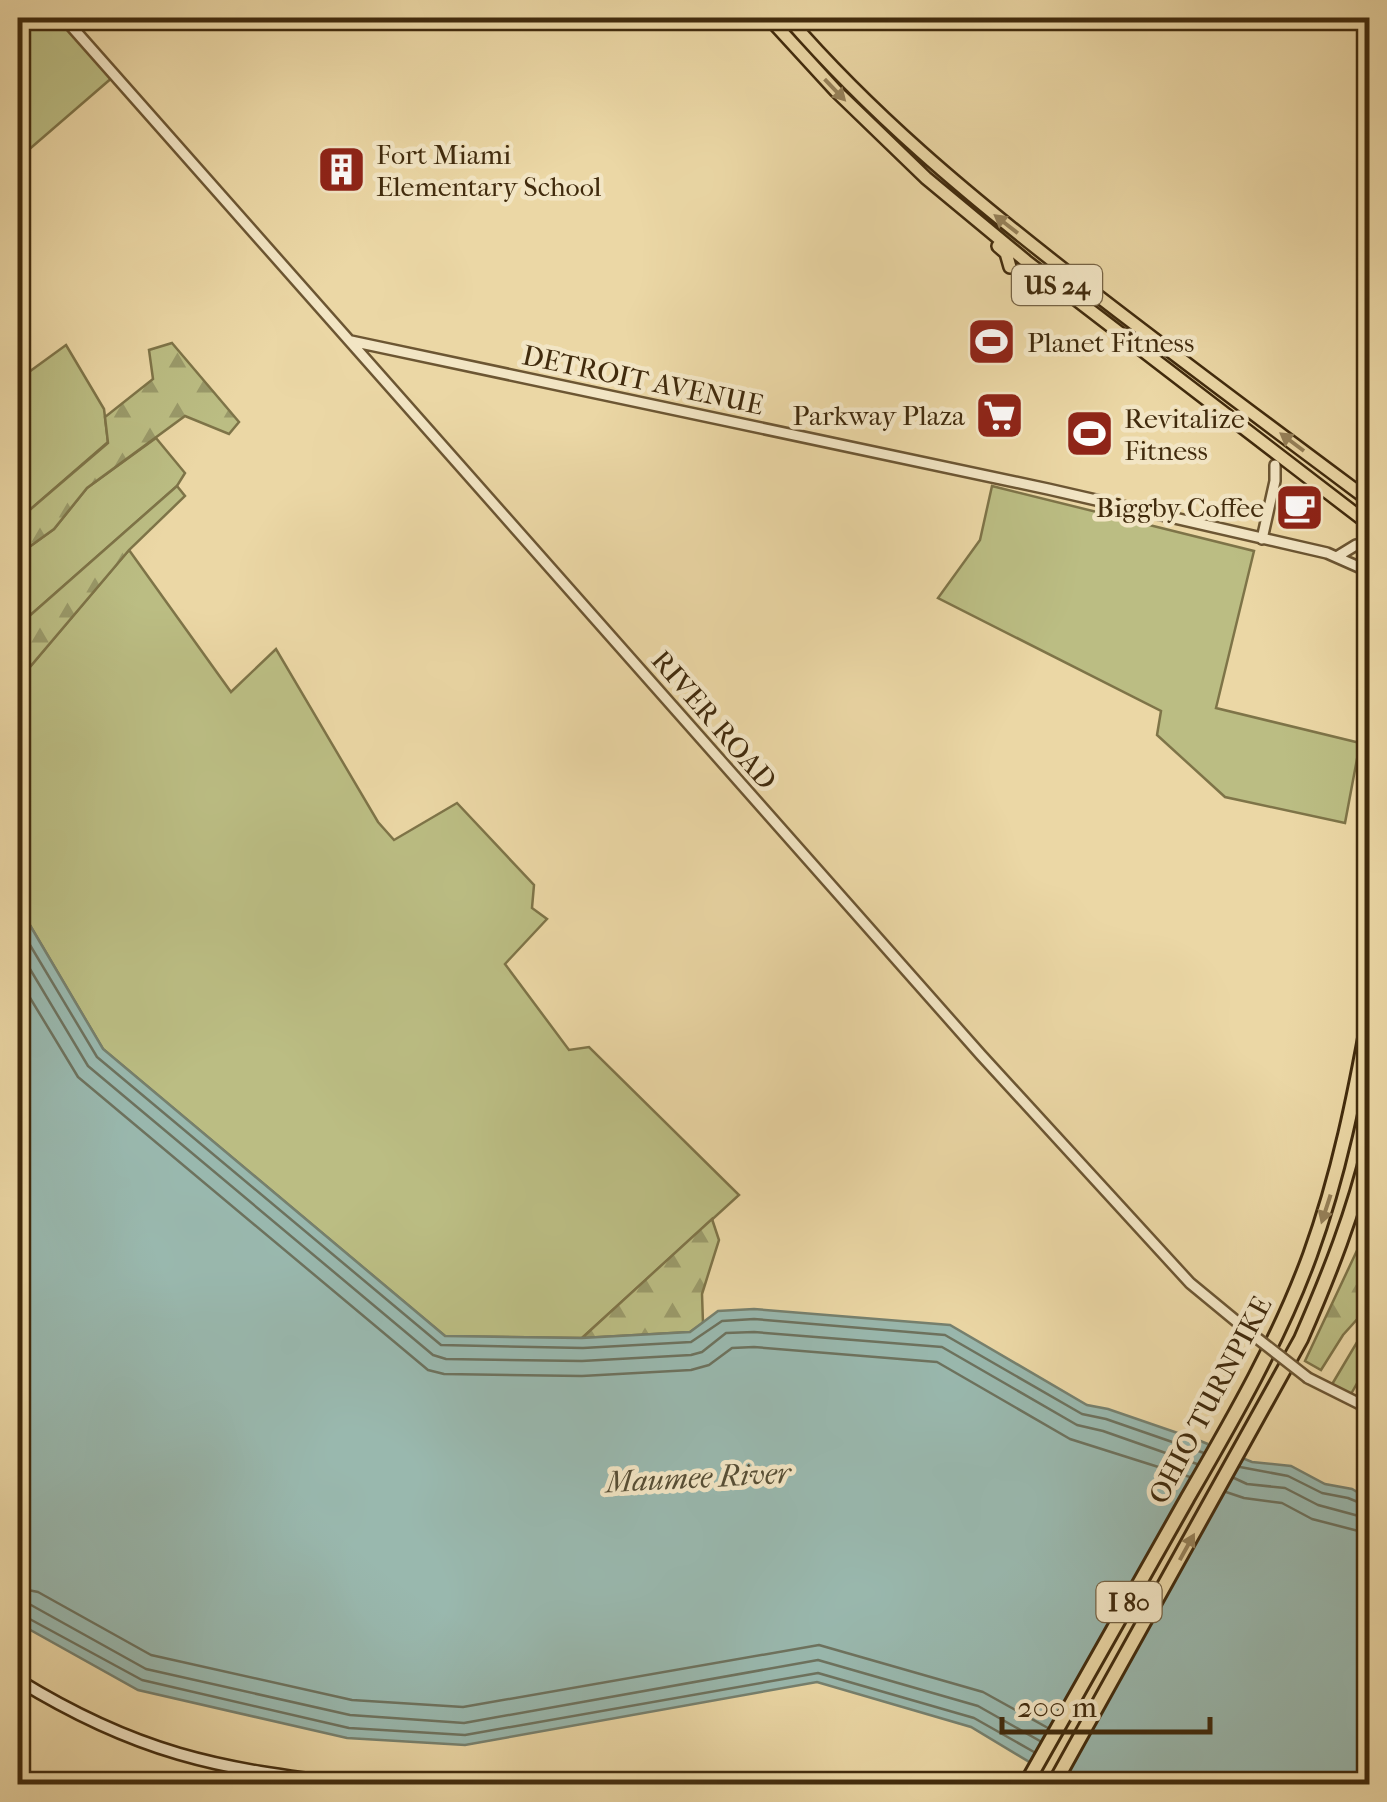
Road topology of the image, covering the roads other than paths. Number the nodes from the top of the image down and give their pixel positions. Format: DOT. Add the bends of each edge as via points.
graph roads {
  1 [pos="64,18"];
  2 [pos="769,18"];
  3 [pos="788,18"];
  4 [pos="926,178"];
  5 [pos="1010,267"];
  6 [pos="348,340"];
  7 [pos="1156,360"];
  8 [pos="1275,465"];
  9 [pos="1293,466"];
  10 [pos="1275,482"];
  11 [pos="1370,501"];
  12 [pos="1370,525"];
  13 [pos="1262,539"];
  14 [pos="1370,546"];
  15 [pos="1338,556"];
  16 [pos="1370,564"];
  17 [pos="1370,1011"];
  18 [pos="1370,1144"];
  19 [pos="1370,1409"];
  20 [pos="18,1680"];
  21 [pos="353,1784"];
  22 [pos="1026,1784"];
  23 [pos="1054,1784"];
  1 -- 6 [label="street, RIVER ROAD"];
  2 -- 4 [label="highway, US 24, one-way"];
  11 -- 3 [label="highway, US 24, one-way" via="950,180"];
  4 -- 5 [label="highway" via="1006,253"];
  4 -- 7 [label="highway, US 24"];
  6 -- 13 [label="street, DETROIT AVENUE"];
  6 -- 19 [label="street, RIVER ROAD, bridge" via="1190,1283 1308,1378"];
  7 -- 8 [label="highway"];
  7 -- 9 [label="highway, US 24"];
  8 -- 10 [label="street"];
  9 -- 10 [label="street"];
  9 -- 12 [label="highway, US 24"];
  10 -- 13 [label="street"];
  13 -- 15 [label="street, DETROIT AVENUE"];
  14 -- 15 [label="street, DETROIT AVENUE" via="1356,545"];
  15 -- 16 [label="street, DETROIT AVENUE" via="1362,568"];
  17 -- 22 [label="highway, OHIO TURNPIKE / I 80, one-way" via="1353,1107 1309,1258 1232,1420"];
  23 -- 18 [label="highway, OHIO TURNPIKE / I 80, one-way" via="1301,1339 1334,1265"];
  20 -- 21 [label="main road" via="156,1748 232,1769"];
}
